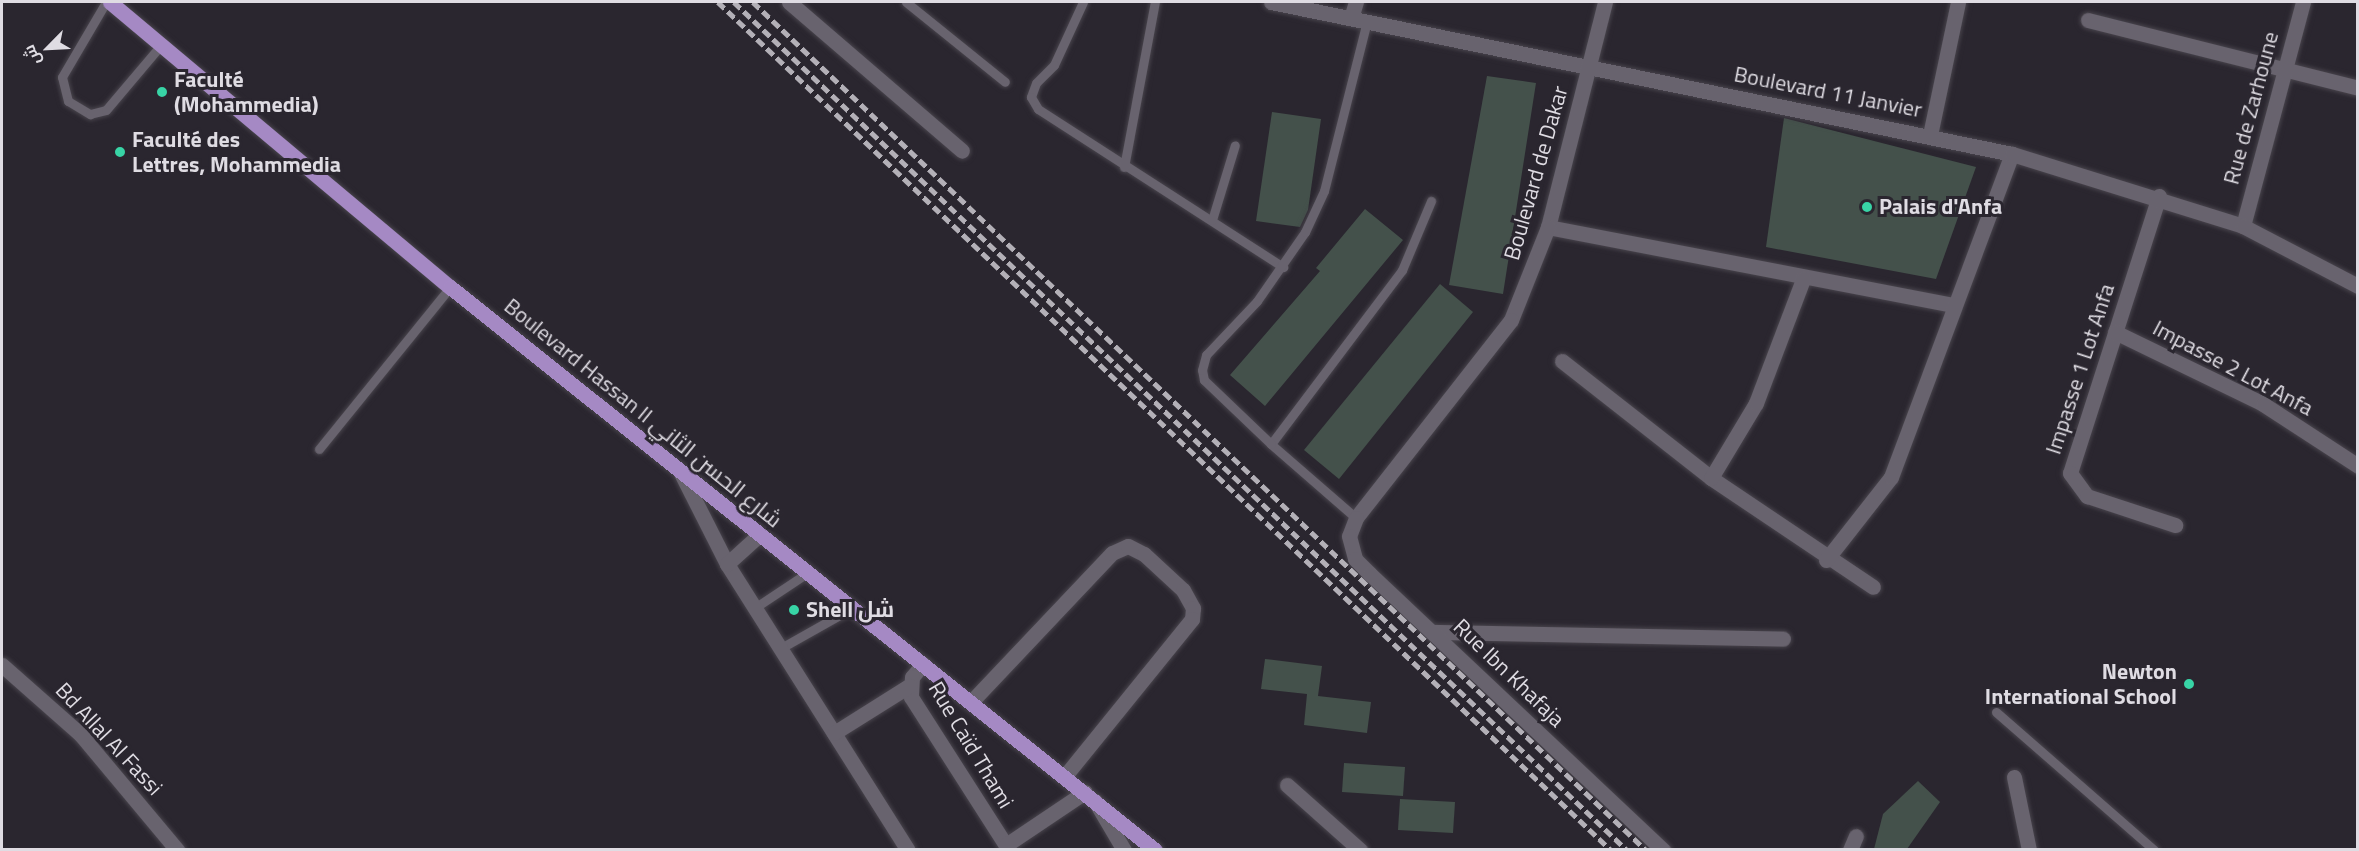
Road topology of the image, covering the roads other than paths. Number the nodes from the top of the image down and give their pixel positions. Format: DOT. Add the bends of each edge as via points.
graph roads {
  1 [pos="108,2"];
  2 [pos="789,2"];
  3 [pos="906,2"];
  4 [pos="1083,2"];
  5 [pos="1155,2"];
  6 [pos="1271,2"];
  7 [pos="1356,2"];
  8 [pos="1605,2"];
  9 [pos="1958,2"];
  10 [pos="2303,2"];
  11 [pos="1351,18"];
  12 [pos="1367,21"];
  13 [pos="2088,21"];
  14 [pos="161,45"];
  15 [pos="1589,67"];
  16 [pos="2285,67"];
  17 [pos="1005,82"];
  18 [pos="2358,88"];
  19 [pos="1930,135"];
  20 [pos="1235,145"];
  21 [pos="962,152"];
  22 [pos="2012,154"];
  23 [pos="1124,167"];
  24 [pos="2159,196"];
  25 [pos="1431,201"];
  26 [pos="1212,220"];
  27 [pos="2243,226"];
  28 [pos="1548,227"];
  29 [pos="1283,267"];
  30 [pos="1803,279"];
  31 [pos="2358,286"];
  32 [pos="450,287"];
  33 [pos="1952,305"];
  34 [pos="2115,332"];
  35 [pos="1562,362"];
  36 [pos="1271,444"];
  37 [pos="319,449"];
  38 [pos="2358,466"];
  39 [pos="681,473"];
  40 [pos="1711,478"];
  41 [pos="1356,518"];
  42 [pos="2175,525"];
  43 [pos="759,535"];
  44 [pos="1826,560"];
  45 [pos="727,564"];
  46 [pos="807,573"];
  47 [pos="1873,587"];
  48 [pos="756,608"];
  49 [pos="852,608"];
  50 [pos="1434,632"];
  51 [pos="1783,639"];
  52 [pos="781,648"];
  53 [pos="923,664"];
  54 [pos="2,665"];
  55 [pos="909,686"];
  56 [pos="971,702"];
  57 [pos="1996,712"];
  58 [pos="834,734"];
  59 [pos="1065,776"];
  60 [pos="2014,777"];
  61 [pos="1287,785"];
  62 [pos="1090,796"];
  63 [pos="1008,847"];
  64 [pos="177,849"];
  65 [pos="908,849"];
  66 [pos="1124,849"];
  67 [pos="1155,849"];
  68 [pos="1360,849"];
  69 [pos="1663,849"];
  70 [pos="2029,849"];
  71 [pos="2154,849"];
  1 -- 14 [label="main road, Boulevard Hassan II شارع الحسن الثاني"];
  1 -- 14 [label="lane" via="62,77 68,101 90,114 106,110"];
  2 -- 21 [label="street"];
  3 -- 17 [label="lane"];
  4 -- 23 [label="lane" via="1054,64 1031,97 1038,109"];
  5 -- 23 [label="lane"];
  6 -- 11 [label="street, Boulevard 11 Janvier"];
  7 -- 11 [label="street"];
  8 -- 15 [label="street, Boulevard de Dakar"];
  9 -- 19 [label="street"];
  10 -- 16 [label="street, Rue de Zarhoune"];
  11 -- 12 [label="street, Boulevard 11 Janvier"];
  12 -- 15 [label="street, Boulevard 11 Janvier"];
  12 -- 29 [label="lane" via="1323,191"];
  13 -- 16 [label="street"];
  14 -- 32 [label="main road, Boulevard Hassan II شارع الحسن الثاني"];
  15 -- 19 [label="street, Boulevard 11 Janvier"];
  15 -- 28 [label="street, Boulevard de Dakar"];
  16 -- 18 [label="street"];
  16 -- 27 [label="street, Rue de Zarhoune"];
  19 -- 22 [label="street, Boulevard 11 Janvier"];
  20 -- 26 [label="lane"];
  22 -- 24 [label="street, Boulevard 11 Janvier"];
  22 -- 33 [label="street"];
  23 -- 26 [label="lane"];
  24 -- 27 [label="street, Boulevard 11 Janvier"];
  24 -- 34 [label="street, Impasse 1 Lot Anfa"];
  25 -- 36 [label="lane" via="1402,270"];
  26 -- 29 [label="lane"];
  27 -- 31 [label="street, Boulevard 11 Janvier"];
  28 -- 30 [label="street"];
  28 -- 41 [label="street, Boulevard de Dakar" via="1511,320"];
  29 -- 36 [label="lane" via="1206,355 1202,370 1204,380"];
  30 -- 33 [label="street"];
  30 -- 40 [label="street" via="1756,403"];
  32 -- 37 [label="lane"];
  32 -- 39 [label="main road, Boulevard Hassan II شارع الحسن الثاني"];
  33 -- 44 [label="street" via="1891,477"];
  34 -- 38 [label="street, Impasse 2 Lot Anfa" via="2263,404"];
  34 -- 42 [label="street, Impasse 1 Lot Anfa" via="2070,473 2087,496"];
  35 -- 40 [label="street"];
  36 -- 41 [label="lane"];
  39 -- 43 [label="main road, Boulevard Hassan II شارع الحسن الثاني"];
  39 -- 45 [label="street"];
  40 -- 44 [label="street"];
  41 -- 50 [label="street, Rue Ibn Khafaja" via="1349,536 1355,559"];
  43 -- 45 [label="street"];
  43 -- 46 [label="main road, Boulevard Hassan II شارع الحسن الثاني"];
  44 -- 47 [label="street"];
  45 -- 48 [label="street"];
  46 -- 48 [label="lane"];
  46 -- 49 [label="main road, Boulevard Hassan II شارع الحسن الثاني"];
  48 -- 52 [label="street"];
  49 -- 52 [label="lane"];
  49 -- 53 [label="main road, Boulevard Hassan II شارع الحسن الثاني"];
  50 -- 51 [label="street"];
  50 -- 69 [label="street, Rue Ibn Khafaja"];
  52 -- 58 [label="street"];
  53 -- 55 [label="street, Rue Caïd Thami"];
  53 -- 56 [label="main road, Boulevard Hassan II شارع الحسن الثاني"];
  54 -- 64 [label="street, Bd Allal Al Fassi" via="88,742"];
  55 -- 58 [label="street"];
  55 -- 63 [label="street, Rue Caïd Thami" via="919,712"];
  56 -- 59 [label="main road, Boulevard Hassan II شارع الحسن الثاني"];
  56 -- 59 [label="street" via="1112,553 1128,546 1144,554 1183,590 1193,608 1192,619"];
  57 -- 71 [label="lane"];
  58 -- 65 [label="street"];
  59 -- 62 [label="main road, Boulevard Hassan II شارع الحسن الثاني"];
  60 -- 70 [label="street"];
  61 -- 68 [label="street"];
  62 -- 63 [label="street"];
  62 -- 66 [label="street"];
  62 -- 67 [label="main road, Boulevard Hassan II شارع الحسن الثاني"];
}
